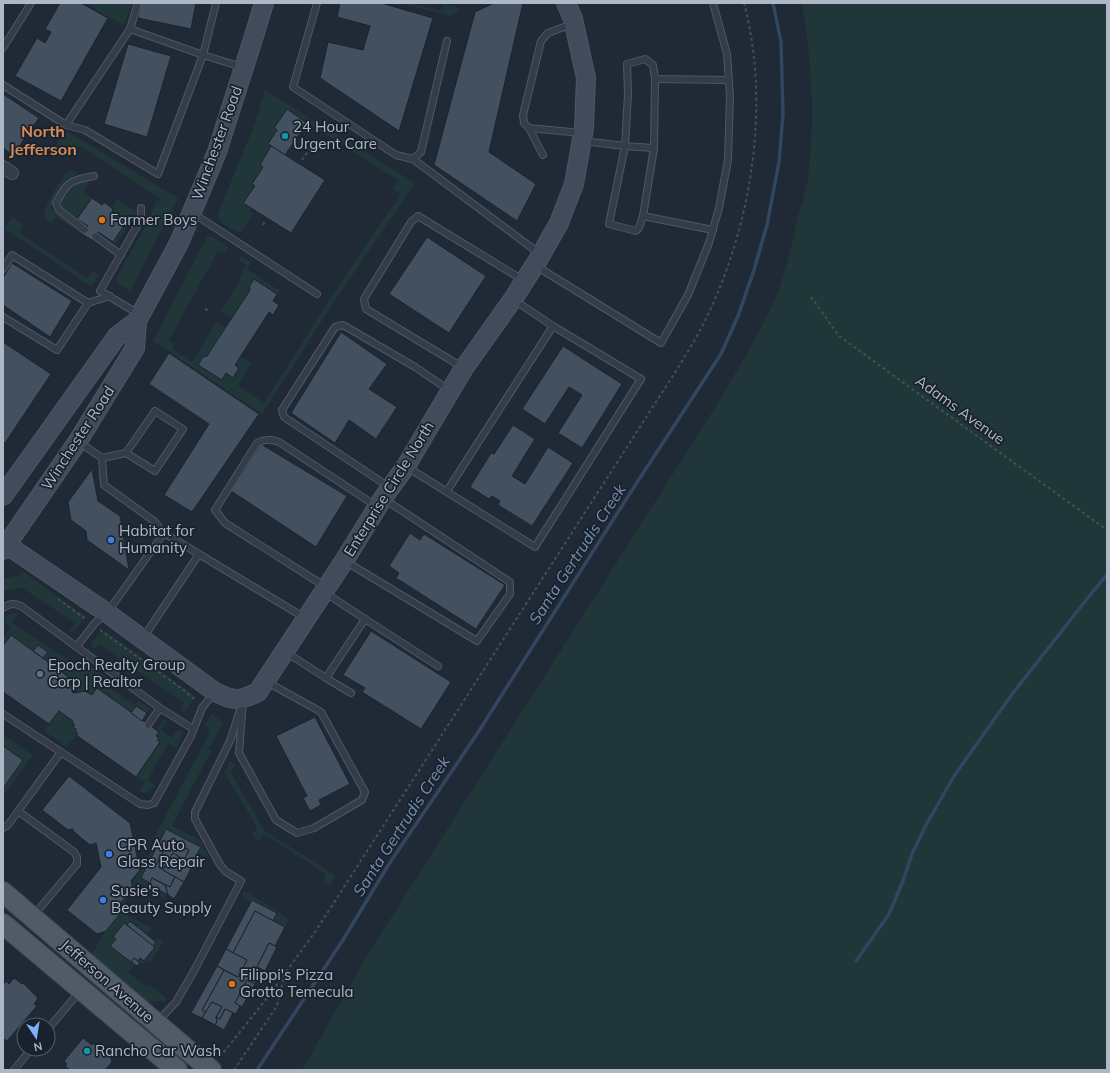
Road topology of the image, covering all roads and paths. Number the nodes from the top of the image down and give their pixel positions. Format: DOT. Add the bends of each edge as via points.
graph roads {
  1 [pos="31,3"];
  2 [pos="138,3"];
  3 [pos="216,3"];
  4 [pos="264,3"];
  5 [pos="317,3"];
  6 [pos="713,3"];
  7 [pos="570,10"];
  8 [pos="130,29"];
  9 [pos="447,41"];
  10 [pos="3,48"];
  11 [pos="203,55"];
  12 [pos="244,68"];
  13 [pos="655,79"];
  14 [pos="729,80"];
  15 [pos="3,85"];
  16 [pos="66,125"];
  17 [pos="529,128"];
  18 [pos="582,137"];
  19 [pos="625,146"];
  20 [pos="311,147"];
  21 [pos="654,148"];
  22 [pos="543,155"];
  23 [pos="413,159"];
  24 [pos="302,160"];
  25 [pos="94,176"];
  26 [pos="141,208"];
  27 [pos="192,214"];
  28 [pos="643,216"];
  29 [pos="265,221"];
  30 [pos="262,225"];
  31 [pos="85,230"];
  32 [pos="712,230"];
  33 [pos="95,236"];
  34 [pos="121,255"];
  35 [pos="538,260"];
  36 [pos="3,269"];
  37 [pos="524,281"];
  38 [pos="317,294"];
  39 [pos="110,296"];
  40 [pos="811,297"];
  41 [pos="513,299"];
  42 [pos="88,303"];
  43 [pos="205,309"];
  44 [pos="211,312"];
  45 [pos="3,317"];
  46 [pos="139,318"];
  47 [pos="553,326"];
  48 [pos="464,368"];
  49 [pos="451,391"];
  50 [pos="78,441"];
  51 [pos="126,453"];
  52 [pos="102,458"];
  53 [pos="406,466"];
  54 [pos="448,491"];
  55 [pos="3,496"];
  56 [pos="383,498"];
  57 [pos="1107,530"];
  58 [pos="164,533"];
  59 [pos="5,547"];
  60 [pos="199,554"];
  61 [pos="344,561"];
  62 [pos="325,589"];
  63 [pos="52,595"];
  64 [pos="3,608"];
  65 [pos="107,613"];
  66 [pos="306,618"];
  67 [pos="365,619"];
  68 [pos="94,625"];
  69 [pos="142,639"];
  70 [pos="76,646"];
  71 [pos="284,651"];
  72 [pos="438,666"];
  73 [pos="326,678"];
  74 [pos="265,681"];
  75 [pos="215,692"];
  76 [pos="351,693"];
  77 [pos="243,699"];
  78 [pos="160,708"];
  79 [pos="202,708"];
  80 [pos="3,714"];
  81 [pos="148,725"];
  82 [pos="193,729"];
  83 [pos="61,752"];
  84 [pos="18,811"];
  85 [pos="3,828"];
  86 [pos="3,892"];
  87 [pos="32,917"];
  88 [pos="3,924"];
  89 [pos="28,946"];
  90 [pos="284,975"];
  91 [pos="81,990"];
  92 [pos="56,1020"];
  93 [pos="155,1023"];
  94 [pos="25,1057"];
  95 [pos="14,1070"];
  96 [pos="177,1070"];
  97 [pos="185,1070"];
  98 [pos="194,1070"];
  99 [pos="211,1070"];
  100 [pos="234,1070"];
  1 -- 10 [label="lane"];
  2 -- 8 [label="lane"];
  3 -- 11 [label="lane"];
  4 -- 12 [label="street, Winchester Road"];
  5 -- 23 [label="lane" via="293,87 396,155"];
  6 -- 14 [label="lane" via="727,54"];
  7 -- 17 [label="lane" via="541,41 523,115 524,123"];
  7 -- 18 [label="street, Enterprise Circle North" via="586,78"];
  8 -- 11 [label="lane"];
  8 -- 16 [label="lane"];
  9 -- 23 [label="lane" via="421,152"];
  11 -- 12 [label="lane"];
  11 -- 16 [label="lane" via="158,174 85,130"];
  12 -- 27 [label="street, Winchester Road" via="217,152"];
  13 -- 14 [label="lane"];
  13 -- 19 [label="lane" via="654,65 645,59 627,64"];
  13 -- 21 [label="lane"];
  14 -- 32 [label="lane" via="728,160"];
  15 -- 16 [label="lane"];
  17 -- 18 [label="lane"];
  17 -- 22 [label="lane"];
  18 -- 19 [label="lane"];
  18 -- 35 [label="street, Enterprise Circle North" via="574,184 559,223"];
  19 -- 21 [label="lane"];
  19 -- 28 [label="lane" via="609,224 636,230"];
  20 -- 24 [label="path"];
  21 -- 28 [label="lane"];
  23 -- 35 [label="lane"];
  25 -- 31 [label="lane" via="78,178 69,183 56,203 59,210"];
  26 -- 34 [label="lane" via="141,219"];
  27 -- 38 [label="lane"];
  27 -- 46 [label="street, Winchester Road"];
  28 -- 32 [label="lane"];
  29 -- 30 [label="path"];
  32 -- 35 [label="lane" via="688,295 661,343"];
  33 -- 34 [label="lane"];
  34 -- 39 [label="lane" via="100,291"];
  35 -- 37 [label="street, Enterprise Circle North"];
  36 -- 42 [label="lane" via="12,255"];
  37 -- 41 [label="street, Enterprise Circle North"];
  37 -- 48 [label="lane" via="418,216 412,222 364,298 366,309"];
  39 -- 42 [label="lane"];
  39 -- 46 [label="lane"];
  40 -- 57 [label="path, Adams Avenue" via="840,336"];
  41 -- 47 [label="lane"];
  41 -- 48 [label="street, Enterprise Circle North"];
  42 -- 45 [label="lane" via="56,350"];
  43 -- 44 [label="path"];
  46 -- 50 [label="street, Winchester Road" via="135,348"];
  46 -- 55 [label="street, Winchester Road" via="117,336"];
  47 -- 54 [label="lane"];
  47 -- 54 [label="lane" via="640,379 535,547"];
  48 -- 49 [label="street, Enterprise Circle North"];
  49 -- 53 [label="street, Enterprise Circle North"];
  49 -- 56 [label="lane" via="343,325 335,327 282,410 284,417"];
  50 -- 52 [label="lane"];
  50 -- 59 [label="street, Winchester Road"];
  51 -- 51 [label="lane" via="155,472 184,429 154,411"];
  51 -- 52 [label="lane"];
  52 -- 58 [label="lane" via="104,485 154,521"];
  53 -- 54 [label="lane"];
  53 -- 56 [label="street, Enterprise Circle North"];
  56 -- 61 [label="street, Enterprise Circle North"];
  56 -- 61 [label="lane" via="510,582 510,594 476,641"];
  56 -- 62 [label="lane" via="279,442 271,439 257,443 215,510 225,523"];
  58 -- 60 [label="lane"];
  58 -- 65 [label="lane"];
  59 -- 65 [label="street"];
  60 -- 66 [label="lane"];
  60 -- 69 [label="lane"];
  61 -- 62 [label="street, Enterprise Circle North"];
  62 -- 66 [label="street, Enterprise Circle North"];
  62 -- 67 [label="lane"];
  63 -- 68 [label="path"];
  64 -- 70 [label="lane" via="15,604 21,606"];
  65 -- 68 [label="lane"];
  65 -- 69 [label="street"];
  66 -- 71 [label="street, Enterprise Circle North"];
  67 -- 72 [label="lane"];
  67 -- 73 [label="lane"];
  68 -- 70 [label="lane"];
  68 -- 79 [label="path" via="185,690"];
  69 -- 75 [label="street"];
  70 -- 78 [label="lane"];
  71 -- 73 [label="lane"];
  71 -- 74 [label="street, Enterprise Circle North"];
  73 -- 76 [label="lane"];
  74 -- 77 [label="street, Enterprise Circle North" via="258,692"];
  74 -- 77 [label="lane" via="321,712 365,792 362,800 314,828 297,833 276,820 239,753"];
  75 -- 77 [label="street" via="230,699"];
  75 -- 79 [label="lane"];
  77 -- 93 [label="lane" via="230,741 195,812 195,819 219,863 225,871 241,881 176,1002"];
  78 -- 81 [label="lane"];
  78 -- 82 [label="lane"];
  79 -- 82 [label="lane"];
  80 -- 83 [label="lane"];
  82 -- 83 [label="lane" via="154,802 148,805 140,804"];
  83 -- 84 [label="lane"];
  84 -- 85 [label="lane"];
  84 -- 87 [label="lane" via="74,852 77,858 77,864"];
  86 -- 87 [label="main road, Jefferson Avenue"];
  87 -- 93 [label="main road, Jefferson Avenue"];
  88 -- 89 [label="main road, Jefferson Avenue"];
  89 -- 91 [label="main road, Jefferson Avenue"];
  89 -- 93 [label="main road" via="47,953 75,971 141,1025 148,1027"];
  90 -- 100 [label="path" via="277,1006"];
  91 -- 92 [label="lane"];
  91 -- 96 [label="main road, Jefferson Avenue"];
  93 -- 99 [label="main road, Jefferson Avenue"];
  94 -- 95 [label="lane"];
  97 -- 98 [label="main road"];
}
